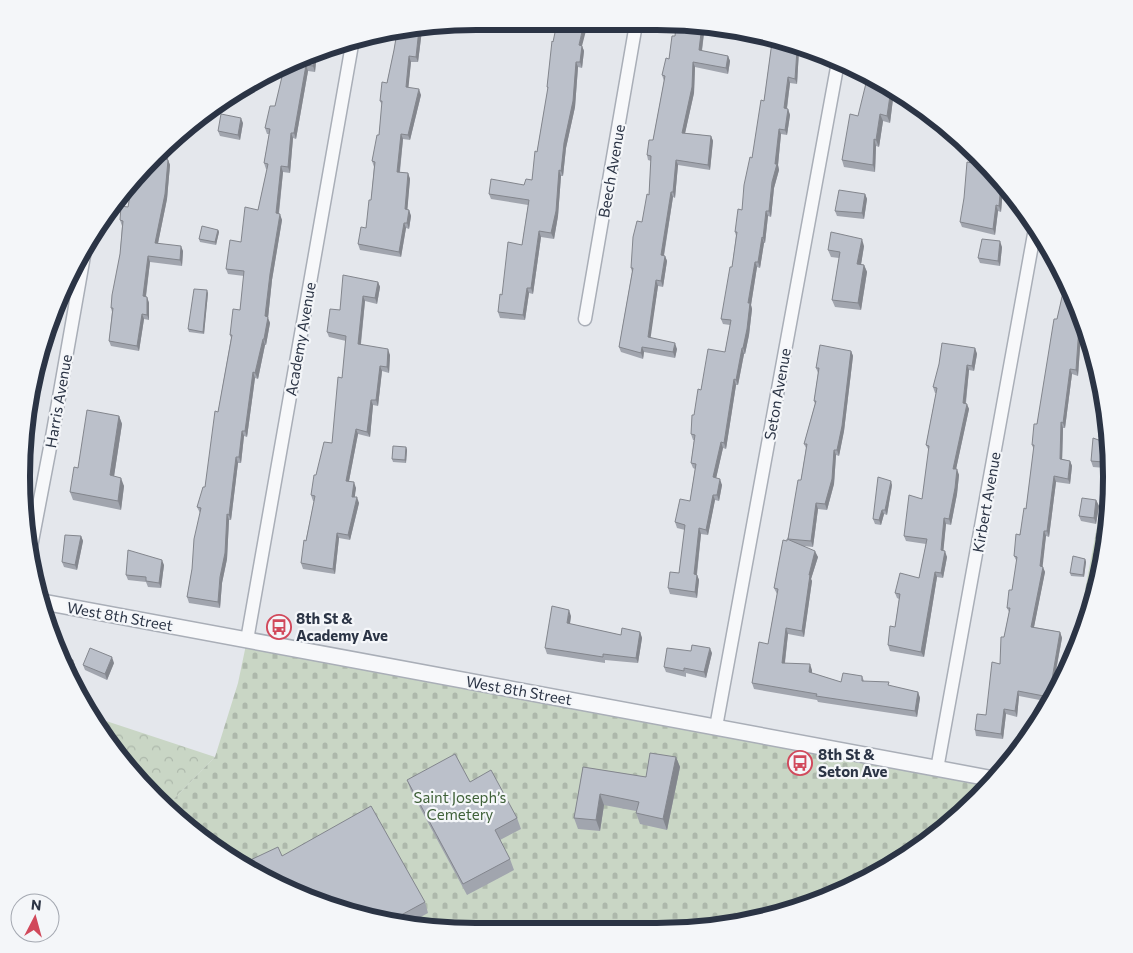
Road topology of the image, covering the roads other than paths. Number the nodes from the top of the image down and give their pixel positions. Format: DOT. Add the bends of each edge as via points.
graph roads {
  1 [pos="635,30"];
  2 [pos="350,48"];
  3 [pos="837,68"];
  4 [pos="1033,237"];
  5 [pos="82,268"];
  6 [pos="585,319"];
  7 [pos="34,532"];
  8 [pos="49,603"];
  9 [pos="247,640"];
  10 [pos="716,726"];
  11 [pos="937,770"];
  12 [pos="986,778"];
  1 -- 6 [label="street, Beech Avenue"];
  2 -- 9 [label="street, Academy Avenue"];
  3 -- 10 [label="street, Seton Avenue"];
  4 -- 11 [label="street, Kirbert Avenue"];
  5 -- 7 [label="street, Harris Avenue"];
  8 -- 9 [label="street, West 8th Street"];
  9 -- 10 [label="street, West 8th Street"];
  10 -- 11 [label="street, West 8th Street"];
  11 -- 12 [label="street, West 8th Street"];
}
